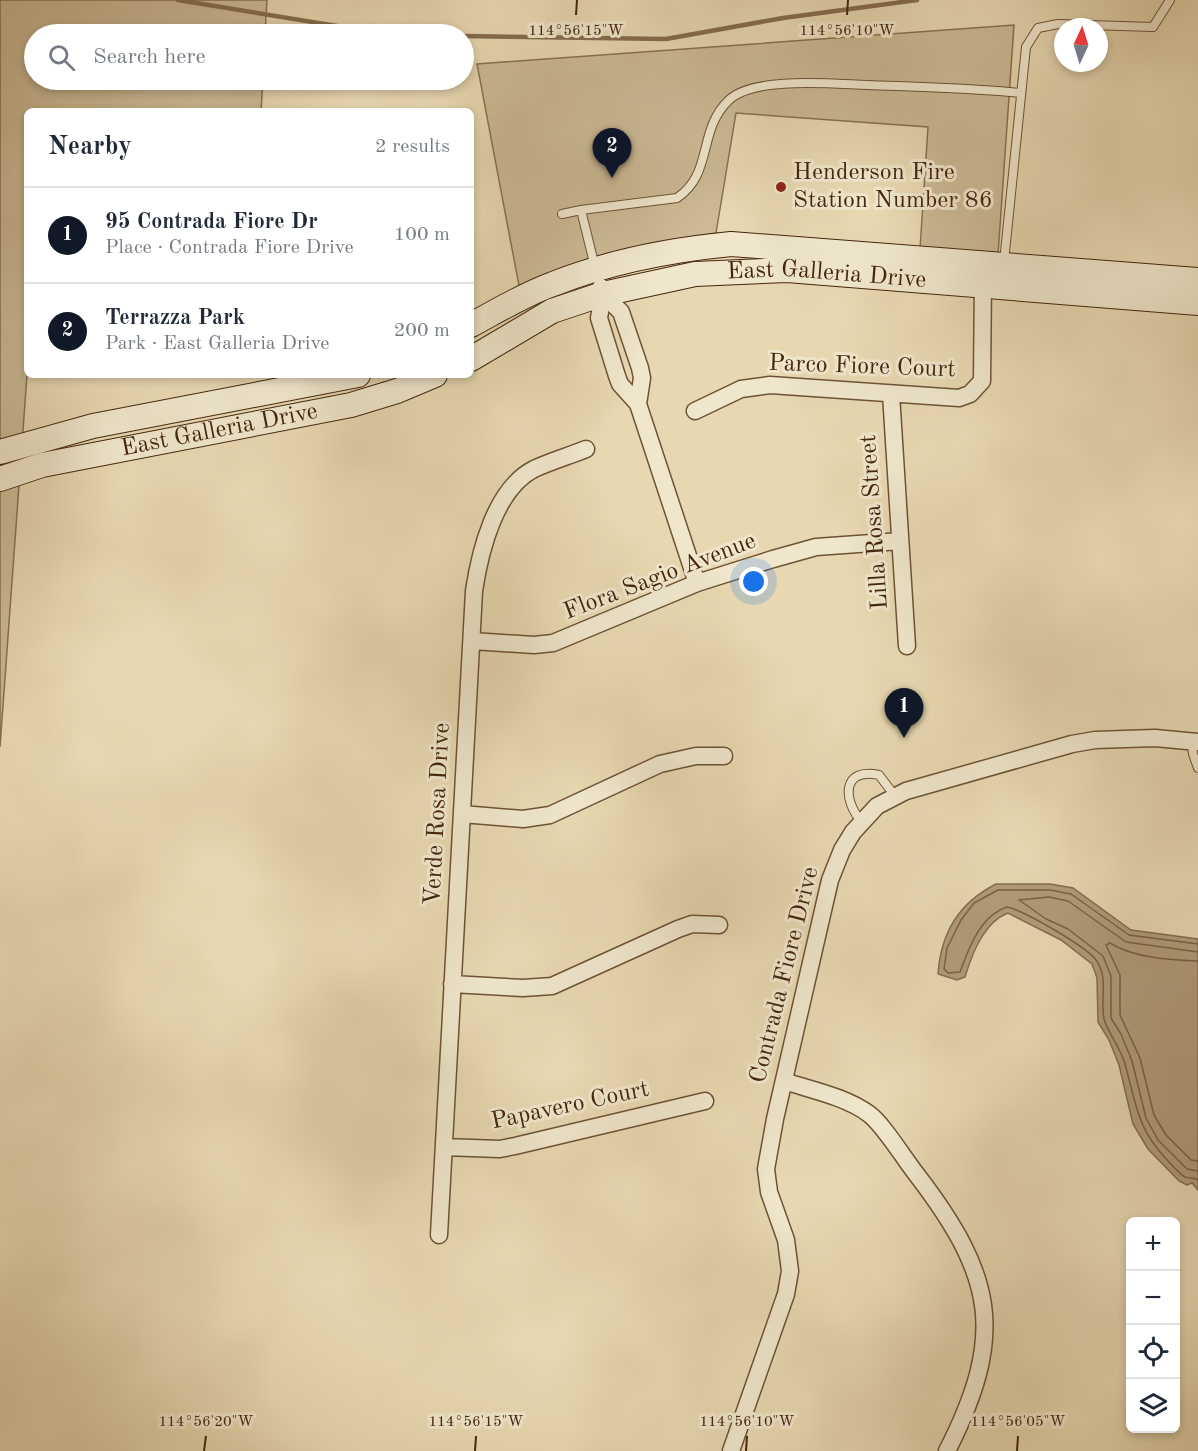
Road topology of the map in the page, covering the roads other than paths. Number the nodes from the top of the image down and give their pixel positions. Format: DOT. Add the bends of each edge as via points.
graph roads {
  1 [pos="1170,0"];
  2 [pos="1022,93"];
  3 [pos="581,210"];
  4 [pos="562,214"];
  5 [pos="767,241"];
  6 [pos="596,269"];
  7 [pos="900,269"];
  8 [pos="765,271"];
  9 [pos="993,276"];
  10 [pos="1198,280"];
  11 [pos="1055,281"];
  12 [pos="603,294"];
  13 [pos="1198,303"];
  14 [pos="474,323"];
  15 [pos="474,356"];
  16 [pos="338,378"];
  17 [pos="428,378"];
  18 [pos="271,388"];
  19 [pos="891,394"];
  20 [pos="638,404"];
  21 [pos="695,411"];
  22 [pos="278,420"];
  23 [pos="586,449"];
  24 [pos="0,452"];
  25 [pos="0,479"];
  26 [pos="900,541"];
  27 [pos="697,584"];
  28 [pos="472,642"];
  29 [pos="907,646"];
  30 [pos="1195,742"];
  31 [pos="724,756"];
  32 [pos="1198,768"];
  33 [pos="894,796"];
  34 [pos="462,814"];
  35 [pos="861,822"];
  36 [pos="719,926"];
  37 [pos="452,984"];
  38 [pos="784,1081"];
  39 [pos="705,1101"];
  40 [pos="444,1147"];
  41 [pos="439,1235"];
  42 [pos="731,1451"];
  43 [pos="947,1451"];
  1 -- 2 [label="lane" via="1153,27 1058,24 1038,28 1026,47"];
  2 -- 3 [label="lane" via="840,82 787,83 752,89 731,98 721,108 706,140 696,181 677,198"];
  2 -- 9 [label="lane"];
  3 -- 4 [label="lane"];
  3 -- 6 [label="lane"];
  5 -- 6 [label="main road, East Galleria Drive" via="678,249"];
  5 -- 7 [label="main road, East Galleria Drive"];
  5 -- 8 [label="main road"];
  6 -- 12 [label="street"];
  6 -- 14 [label="main road, East Galleria Drive" via="551,284"];
  7 -- 8 [label="main road, East Galleria Drive"];
  7 -- 9 [label="main road, East Galleria Drive"];
  8 -- 12 [label="main road, East Galleria Drive" via="695,274"];
  9 -- 11 [label="main road, East Galleria Drive"];
  9 -- 19 [label="street, Parco Fiore Court" via="980,318 984,369 977,389 959,398"];
  10 -- 11 [label="main road, East Galleria Drive"];
  11 -- 13 [label="main road, East Galleria Drive"];
  12 -- 15 [label="main road, East Galleria Drive" via="552,311"];
  12 -- 20 [label="street" via="599,318 617,376"];
  12 -- 20 [label="street" via="621,312 636,357 642,378"];
  16 -- 18 [label="main road, East Galleria Drive"];
  17 -- 22 [label="main road, East Galleria Drive" via="351,405"];
  18 -- 22 [label="main road"];
  18 -- 24 [label="main road, East Galleria Drive" via="93,426"];
  19 -- 21 [label="street, Parco Fiore Court" via="770,385 741,390"];
  19 -- 26 [label="street, Lilla Rosa Street"];
  20 -- 27 [label="street"];
  22 -- 25 [label="main road, East Galleria Drive" via="42,465"];
  23 -- 28 [label="street, Verde Rosa Drive" via="532,470 497,511 478,562"];
  26 -- 27 [label="street, Flora Sagio Avenue" via="816,547"];
  26 -- 29 [label="street, Lilla Rosa Street"];
  27 -- 28 [label="street, Flora Sagio Avenue" via="553,643"];
  28 -- 34 [label="street, Verde Rosa Drive"];
  30 -- 32 [label="lane" via="1192,754"];
  30 -- 33 [label="street, Contrada Fiore Drive" via="1122,737 1072,744"];
  31 -- 34 [label="street" via="696,756 660,764 550,815 523,819"];
  33 -- 35 [label="street, Contrada Fiore Drive"];
  33 -- 35 [label="lane" via="879,775 857,777 847,797"];
  34 -- 37 [label="street, Verde Rosa Drive"];
  35 -- 38 [label="street, Contrada Fiore Drive" via="842,850 830,880"];
  36 -- 37 [label="street" via="692,924 678,929 552,986"];
  37 -- 40 [label="street, Verde Rosa Drive"];
  38 -- 42 [label="street, Contrada Fiore Drive" via="766,1169 769,1192 786,1240 790,1271 786,1294"];
  38 -- 43 [label="street" via="870,1114 942,1207 965,1246 981,1290 985,1336 976,1387"];
  39 -- 40 [label="street, Papavero Court" via="500,1149"];
  40 -- 41 [label="street, Verde Rosa Drive"];
}
